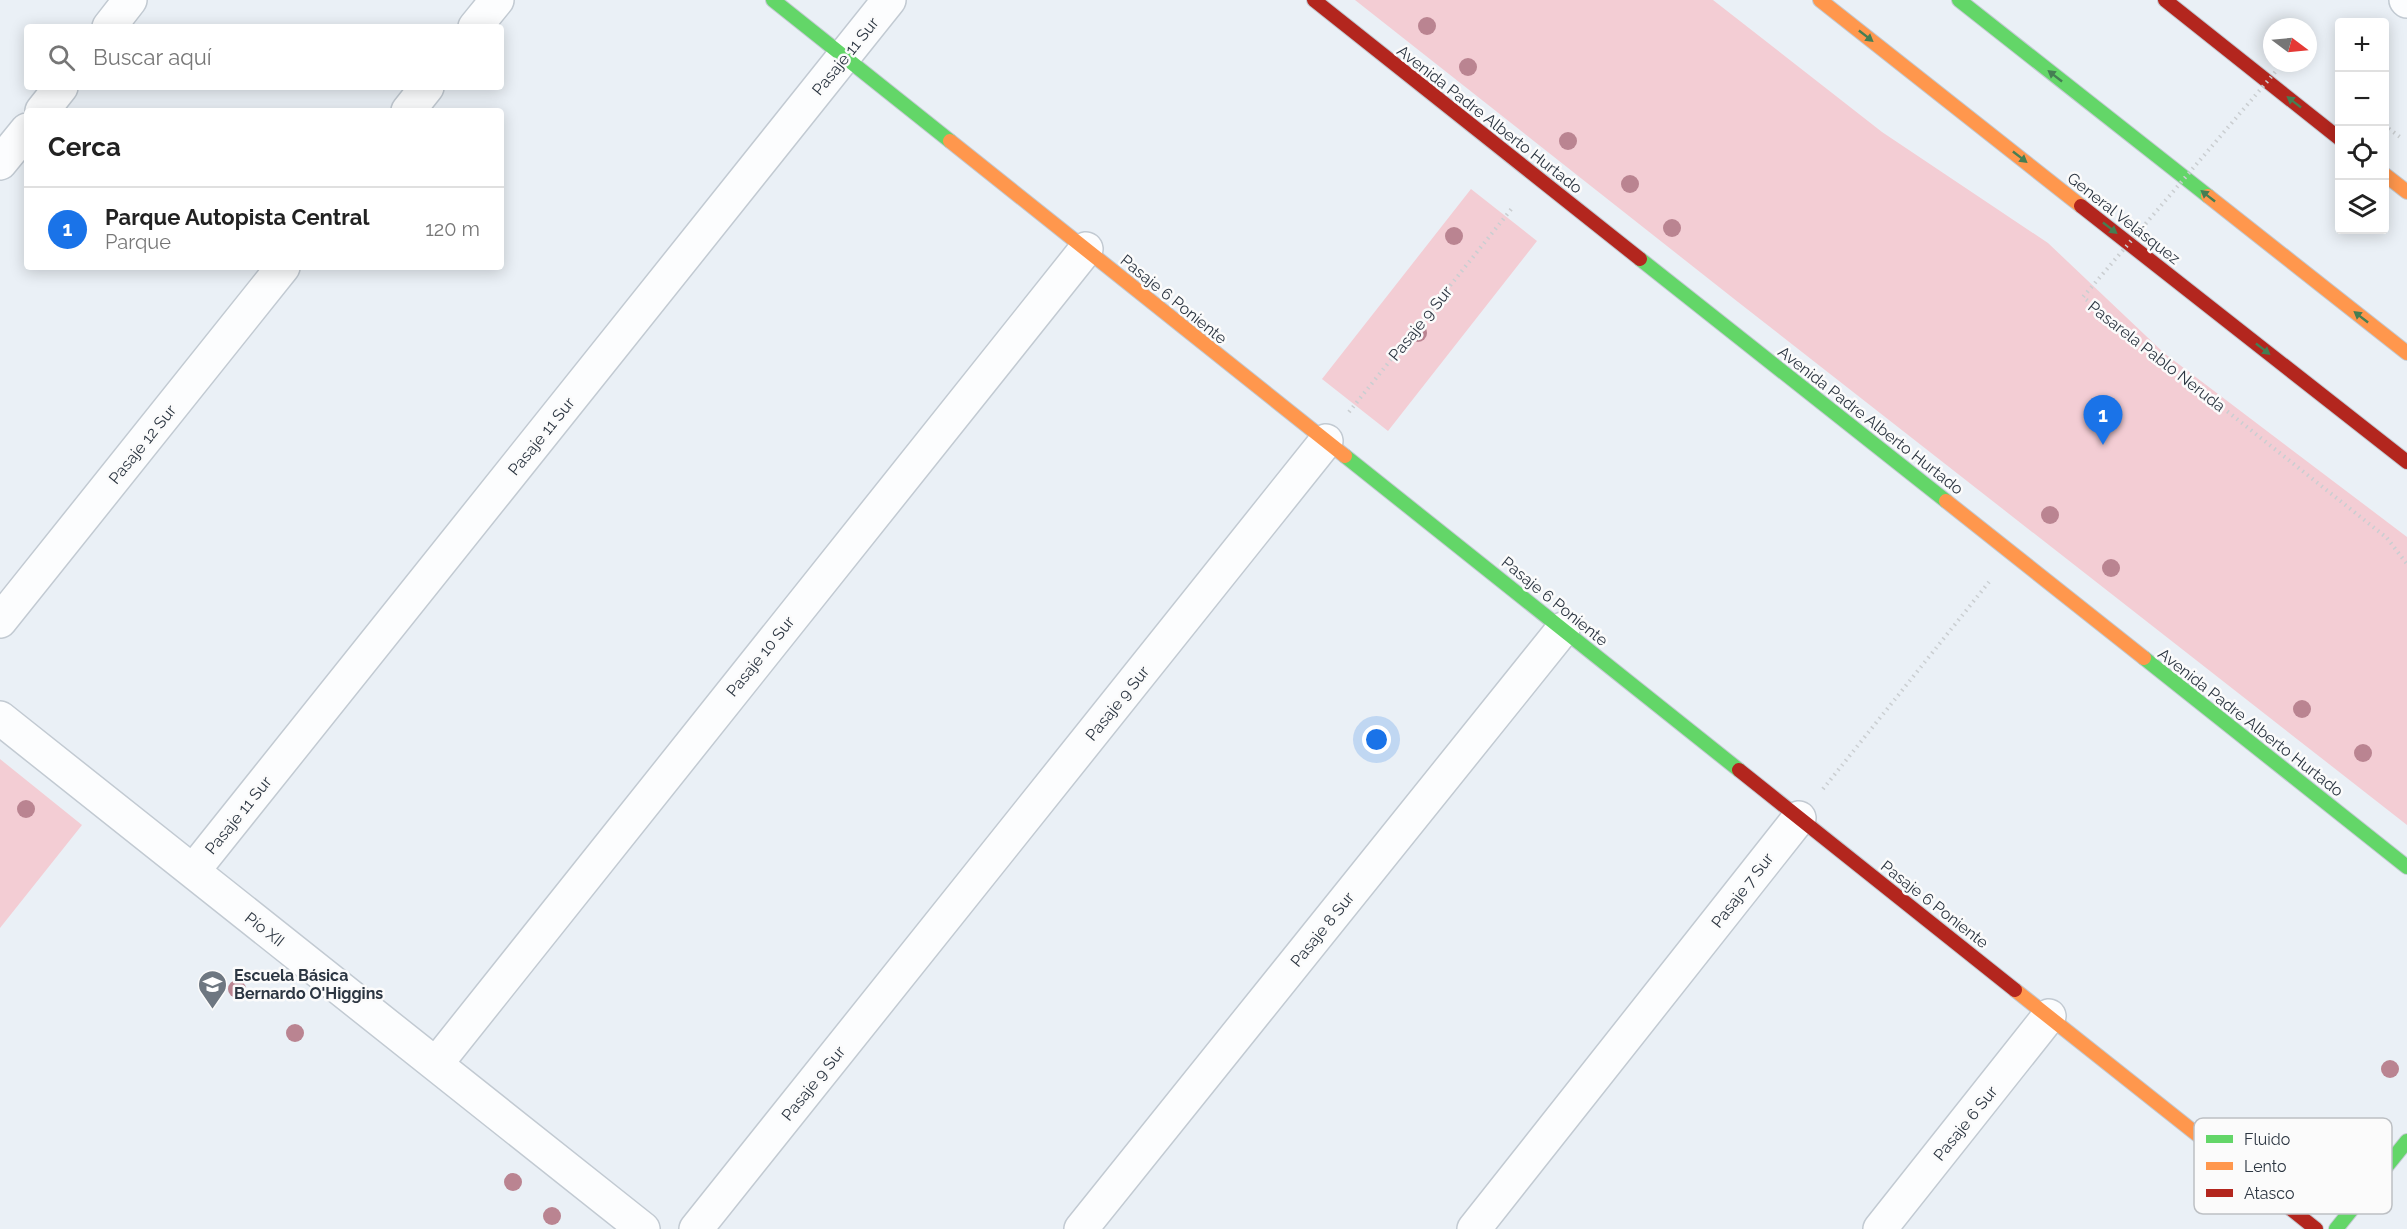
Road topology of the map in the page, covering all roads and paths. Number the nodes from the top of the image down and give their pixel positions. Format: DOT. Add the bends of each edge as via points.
graph roads {
  1 [pos="130,0"];
  2 [pos="497,0"];
  3 [pos="772,0"];
  4 [pos="889,0"];
  5 [pos="1314,0"];
  6 [pos="1820,0"];
  7 [pos="1959,0"];
  8 [pos="2165,0"];
  9 [pos="111,24"];
  10 [pos="477,24"];
  11 [pos="844,57"];
  12 [pos="2275,72"];
  13 [pos="59,90"];
  14 [pos="425,90"];
  15 [pos="44,108"];
  16 [pos="410,108"];
  17 [pos="2386,126"];
  18 [pos="24,134"];
  19 [pos="2335,134"];
  20 [pos="2407,142"];
  21 [pos="0,164"];
  22 [pos="1536,177"];
  23 [pos="2389,177"];
  24 [pos="2407,192"];
  25 [pos="1086,249"];
  26 [pos="282,270"];
  27 [pos="2407,353"];
  28 [pos="1326,441"];
  29 [pos="2407,462"];
  30 [pos="2012,554"];
  31 [pos="2407,564"];
  32 [pos="0,621"];
  33 [pos="1563,629"];
  34 [pos="0,718"];
  35 [pos="1799,818"];
  36 [pos="2407,867"];
  37 [pos="193,871"];
  38 [pos="2049,1016"];
  39 [pos="435,1064"];
  40 [pos="2194,1132"];
  41 [pos="2407,1141"];
  42 [pos="2392,1160"];
  43 [pos="2297,1214"];
  44 [pos="2348,1214"];
  45 [pos="642,1229"];
  46 [pos="696,1229"];
  47 [pos="1081,1229"];
  48 [pos="1474,1229"];
  49 [pos="1880,1229"];
  50 [pos="2316,1229"];
  51 [pos="2336,1229"];
  1 -- 9 [label="street"];
  2 -- 10 [label="street"];
  3 -- 11 [label="main road, Pasaje 6 Poniente"];
  4 -- 11 [label="street, Pasaje 11 Sur"];
  5 -- 22 [label="main road, Avenida Padre Alberto Hurtado"];
  6 -- 29 [label="main road, General Velásquez, one-way"];
  27 -- 7 [label="main road, one-way"];
  19 -- 8 [label="main road, one-way"];
  11 -- 25 [label="main road, Pasaje 6 Poniente"];
  11 -- 37 [label="street, Pasaje 11 Sur"];
  12 -- 31 [label="path, Pasarela Pablo Neruda, bridge" via="2083,297 2387,538"];
  13 -- 15 [label="street"];
  14 -- 16 [label="street"];
  17 -- 20 [label="path"];
  18 -- 21 [label="street"];
  22 -- 28 [label="path, Pasaje 9 Sur"];
  22 -- 30 [label="main road, Avenida Padre Alberto Hurtado"];
  23 -- 24 [label="main road"];
  25 -- 28 [label="main road, Pasaje 6 Poniente"];
  25 -- 39 [label="street, Pasaje 10 Sur"];
  26 -- 32 [label="street, Pasaje 12 Sur"];
  28 -- 33 [label="main road, Pasaje 6 Poniente"];
  28 -- 46 [label="street, Pasaje 9 Sur"];
  30 -- 35 [label="path"];
  30 -- 36 [label="main road, Avenida Padre Alberto Hurtado"];
  33 -- 35 [label="main road, Pasaje 6 Poniente"];
  33 -- 47 [label="street, Pasaje 8 Sur"];
  34 -- 37 [label="street, Pío XII"];
  35 -- 38 [label="main road, Pasaje 6 Poniente"];
  35 -- 48 [label="street, Pasaje 7 Sur"];
  37 -- 39 [label="street, Pío XII"];
  38 -- 40 [label="main road, Pasaje 6 Poniente"];
  38 -- 49 [label="street, Pasaje 6 Sur"];
  39 -- 45 [label="street, Pío XII"];
  41 -- 42 [label="main road"];
  43 -- 50 [label="main road, Pasaje 6 Poniente"];
  44 -- 51 [label="main road"];
}
